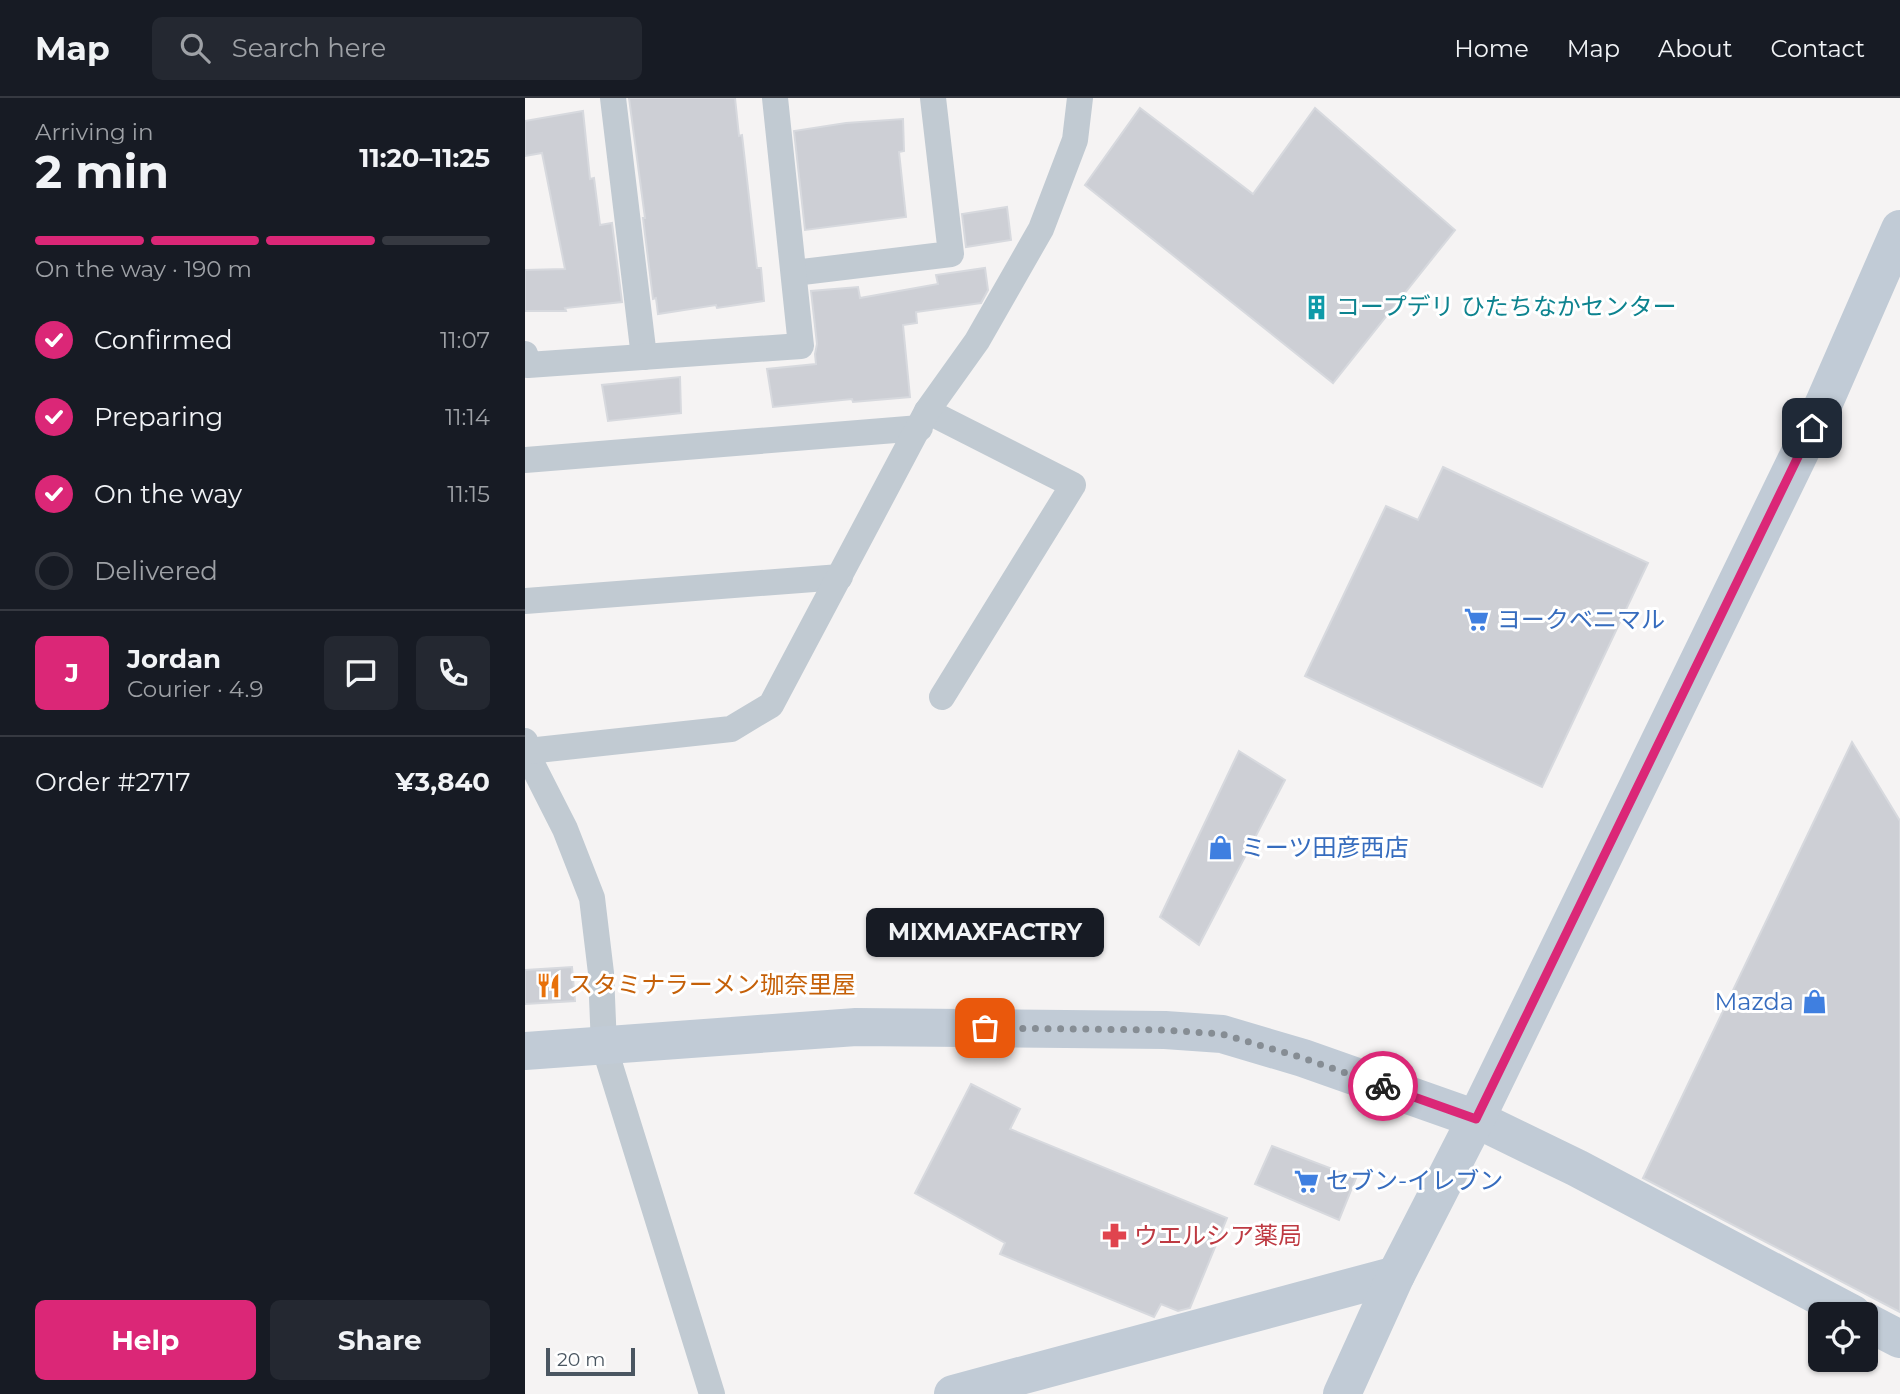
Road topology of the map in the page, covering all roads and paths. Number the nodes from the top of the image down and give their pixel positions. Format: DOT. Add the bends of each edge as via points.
graph roads {
  1 [pos="613,98"];
  2 [pos="775,98"];
  3 [pos="933,98"];
  4 [pos="1080,98"];
  5 [pos="1900,229"];
  6 [pos="794,273"];
  7 [pos="525,354"];
  8 [pos="644,357"];
  9 [pos="923,419"];
  10 [pos="525,460"];
  11 [pos="840,577"];
  12 [pos="525,601"];
  13 [pos="942,697"];
  14 [pos="528,757"];
  15 [pos="604,1046"];
  16 [pos="525,1051"];
  17 [pos="1476,1119"];
  18 [pos="1396,1275"];
  19 [pos="1830,1302"];
  20 [pos="1878,1328"];
  21 [pos="1900,1339"];
  22 [pos="712,1394"];
  23 [pos="953,1394"];
  24 [pos="1342,1394"];
  1 -- 8 [label="street"];
  2 -- 6 [label="street"];
  3 -- 6 [label="street" via="951,254"];
  4 -- 9 [label="street" via="1075,140 1041,229 977,341"];
  5 -- 17 [label="street" via="1824,403"];
  6 -- 8 [label="street" via="801,346"];
  7 -- 8 [label="street" via="528,365"];
  9 -- 10 [label="street"];
  9 -- 11 [label="street"];
  9 -- 13 [label="street" via="1073,485"];
  11 -- 12 [label="street"];
  11 -- 14 [label="street" via="771,705 731,729"];
  14 -- 15 [label="street" via="565,829 592,898"];
  15 -- 16 [label="street"];
  15 -- 17 [label="street" via="856,1027 1222,1034"];
  15 -- 22 [label="street"];
  17 -- 18 [label="street"];
  17 -- 19 [label="street"];
  18 -- 23 [label="street"];
  18 -- 24 [label="street"];
  20 -- 21 [label="street"];
}
